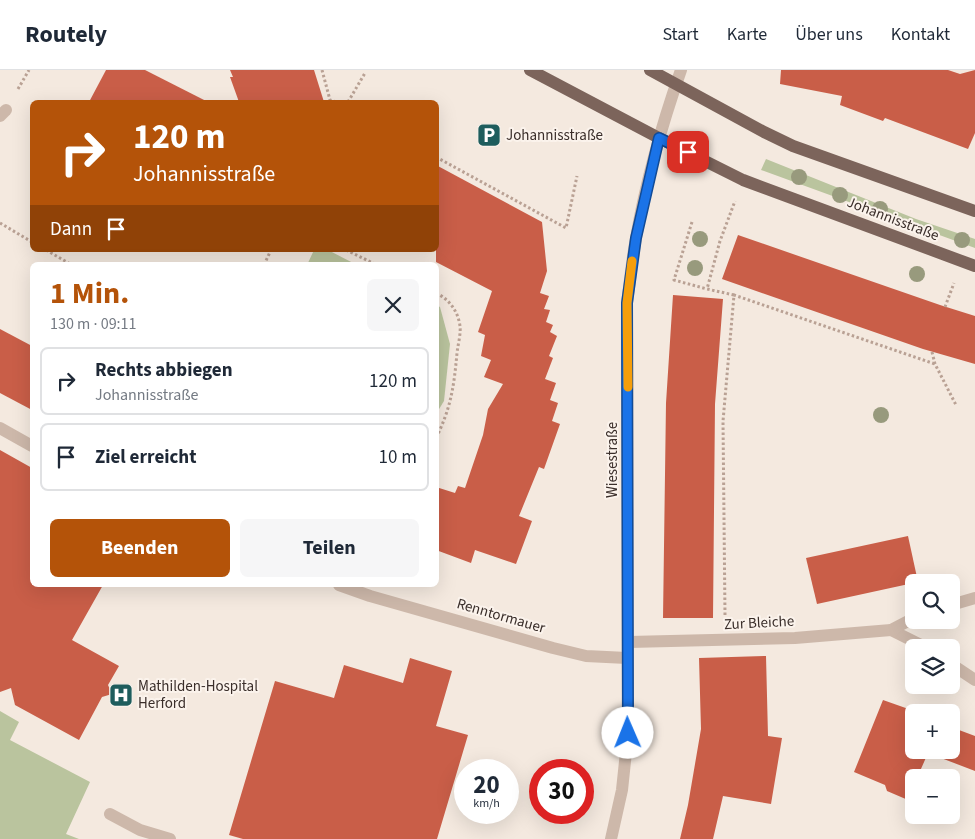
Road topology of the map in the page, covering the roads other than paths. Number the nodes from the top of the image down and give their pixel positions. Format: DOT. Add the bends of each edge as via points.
graph roads {
  1 [pos="530,70"];
  2 [pos="650,70"];
  3 [pos="681,70"];
  4 [pos="676,84"];
  5 [pos="659,138"];
  6 [pos="975,211"];
  7 [pos="975,266"];
  8 [pos="0,428"];
  9 [pos="30,445"];
  10 [pos="345,587"];
  11 [pos="975,598"];
  12 [pos="960,602"];
  13 [pos="905,623"];
  14 [pos="891,630"];
  15 [pos="910,639"];
  16 [pos="629,642"];
  17 [pos="627,658"];
  18 [pos="960,670"];
  19 [pos="975,680"];
  20 [pos="110,814"];
  21 [pos="170,839"];
  22 [pos="611,839"];
  1 -- 5 [label="main road, Johannisstraße"];
  2 -- 4 [label="main road"];
  3 -- 4 [label="street, Wiesestraße"];
  4 -- 5 [label="street, Wiesestraße"];
  4 -- 6 [label="main road" via="793,146"];
  5 -- 7 [label="main road, Johannisstraße" via="743,180"];
  5 -- 16 [label="street, Wiesestraße" via="636,238 627,303"];
  8 -- 9 [label="street"];
  10 -- 17 [label="street, Renntormauer" via="553,648 586,656"];
  11 -- 12 [label="street"];
  13 -- 14 [label="street, Zur Bleiche"];
  14 -- 15 [label="street"];
  14 -- 16 [label="street, Zur Bleiche" via="795,638"];
  16 -- 17 [label="street, Wiesestraße"];
  17 -- 22 [label="street, Wiesestraße" via="628,733 622,790"];
  18 -- 19 [label="street"];
  20 -- 21 [label="street" via="140,830"];
}
